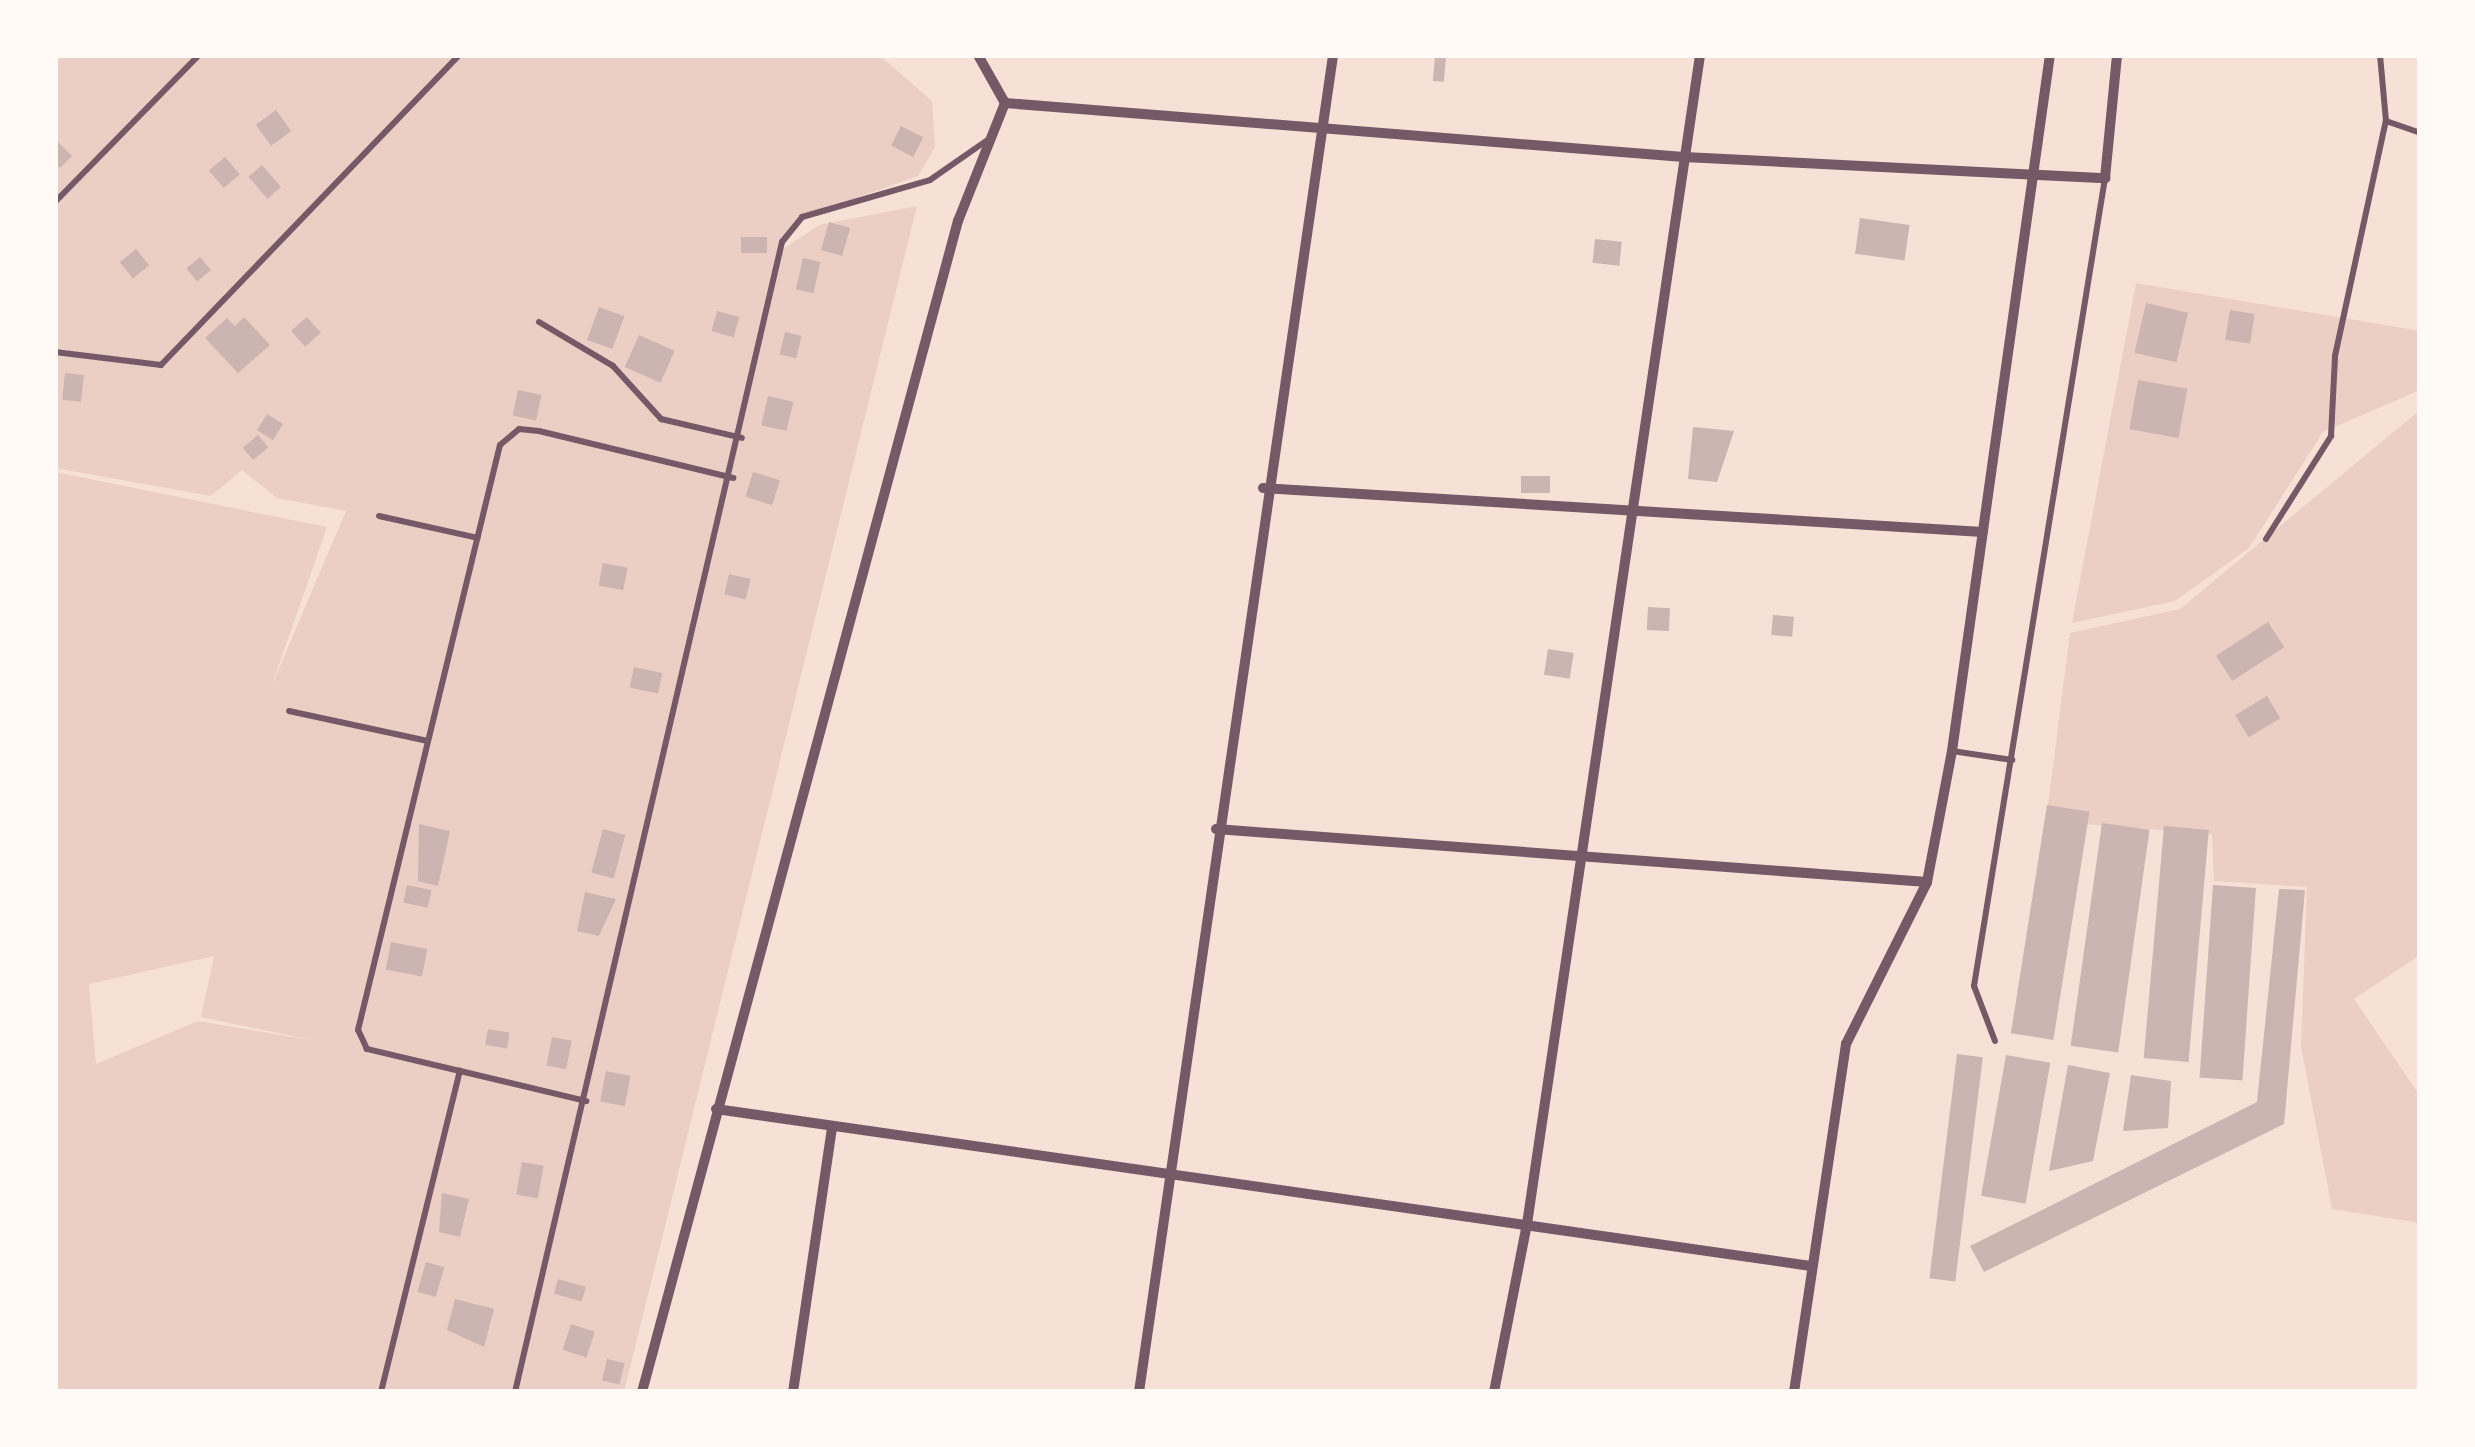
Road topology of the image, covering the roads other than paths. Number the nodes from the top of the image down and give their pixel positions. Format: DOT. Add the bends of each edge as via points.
graph roads {
  1 [pos="199,55"];
  2 [pos="459,55"];
  3 [pos="1333,55"];
  4 [pos="1700,55"];
  5 [pos="2050,55"];
  6 [pos="2117,55"];
  7 [pos="2380,55"];
  8 [pos="977,56"];
  9 [pos="1004,103"];
  10 [pos="2386,120"];
  11 [pos="1322,131"];
  12 [pos="2420,133"];
  13 [pos="990,138"];
  14 [pos="1684,157"];
  15 [pos="2030,168"];
  16 [pos="2105,178"];
  17 [pos="55,202"];
  18 [pos="539,322"];
  19 [pos="55,352"];
  20 [pos="742,438"];
  21 [pos="733,478"];
  22 [pos="1263,488"];
  23 [pos="1626,512"];
  24 [pos="379,516"];
  25 [pos="1984,532"];
  26 [pos="478,538"];
  27 [pos="2266,539"];
  28 [pos="290,710"];
  29 [pos="428,741"];
  30 [pos="1952,751"];
  31 [pos="2012,760"];
  32 [pos="1216,829"];
  33 [pos="1578,854"];
  34 [pos="1927,882"];
  35 [pos="1994,1041"];
  36 [pos="460,1071"];
  37 [pos="586,1101"];
  38 [pos="716,1109"];
  39 [pos="832,1127"];
  40 [pos="1170,1176"];
  41 [pos="1528,1224"];
  42 [pos="1811,1266"];
  43 [pos="380,1392"];
  44 [pos="515,1392"];
  45 [pos="642,1392"];
  46 [pos="792,1392"];
  47 [pos="1138,1392"];
  48 [pos="1494,1392"];
  49 [pos="1794,1392"];
  1 -- 17 [label="lane"];
  2 -- 19 [label="lane" via="161,364"];
  3 -- 11 [label="street"];
  4 -- 14 [label="street"];
  5 -- 15 [label="street"];
  6 -- 16 [label="street"];
  7 -- 10 [label="lane"];
  8 -- 9 [label="street"];
  9 -- 11 [label="street"];
  9 -- 13 [label="street"];
  10 -- 12 [label="lane"];
  10 -- 27 [label="lane" via="2334,356 2331,436"];
  11 -- 14 [label="street"];
  11 -- 22 [label="street"];
  13 -- 20 [label="lane" via="930,180 821,207 790,226"];
  13 -- 38 [label="street" via="958,220"];
  14 -- 15 [label="street"];
  14 -- 23 [label="street"];
  15 -- 16 [label="street"];
  15 -- 25 [label="street"];
  16 -- 31 [label="lane"];
  18 -- 20 [label="lane" via="613,366 661,419"];
  20 -- 21 [label="lane"];
  21 -- 26 [label="lane" via="519,429 500,445"];
  21 -- 37 [label="lane"];
  22 -- 23 [label="street"];
  22 -- 32 [label="street"];
  23 -- 25 [label="street"];
  23 -- 33 [label="street"];
  24 -- 26 [label="lane"];
  25 -- 30 [label="street"];
  26 -- 29 [label="lane"];
  28 -- 29 [label="lane"];
  29 -- 36 [label="lane" via="358,1030 367,1049"];
  30 -- 31 [label="lane"];
  30 -- 34 [label="street"];
  31 -- 35 [label="lane" via="1974,986"];
  32 -- 33 [label="street"];
  32 -- 40 [label="street"];
  33 -- 34 [label="street"];
  33 -- 41 [label="street"];
  34 -- 42 [label="street" via="1846,1044"];
  36 -- 37 [label="lane"];
  36 -- 43 [label="lane"];
  37 -- 44 [label="lane"];
  38 -- 39 [label="street"];
  38 -- 45 [label="street"];
  39 -- 40 [label="street"];
  39 -- 46 [label="street"];
  40 -- 41 [label="street"];
  40 -- 47 [label="street"];
  41 -- 42 [label="street"];
  41 -- 48 [label="street"];
  42 -- 49 [label="street"];
}
